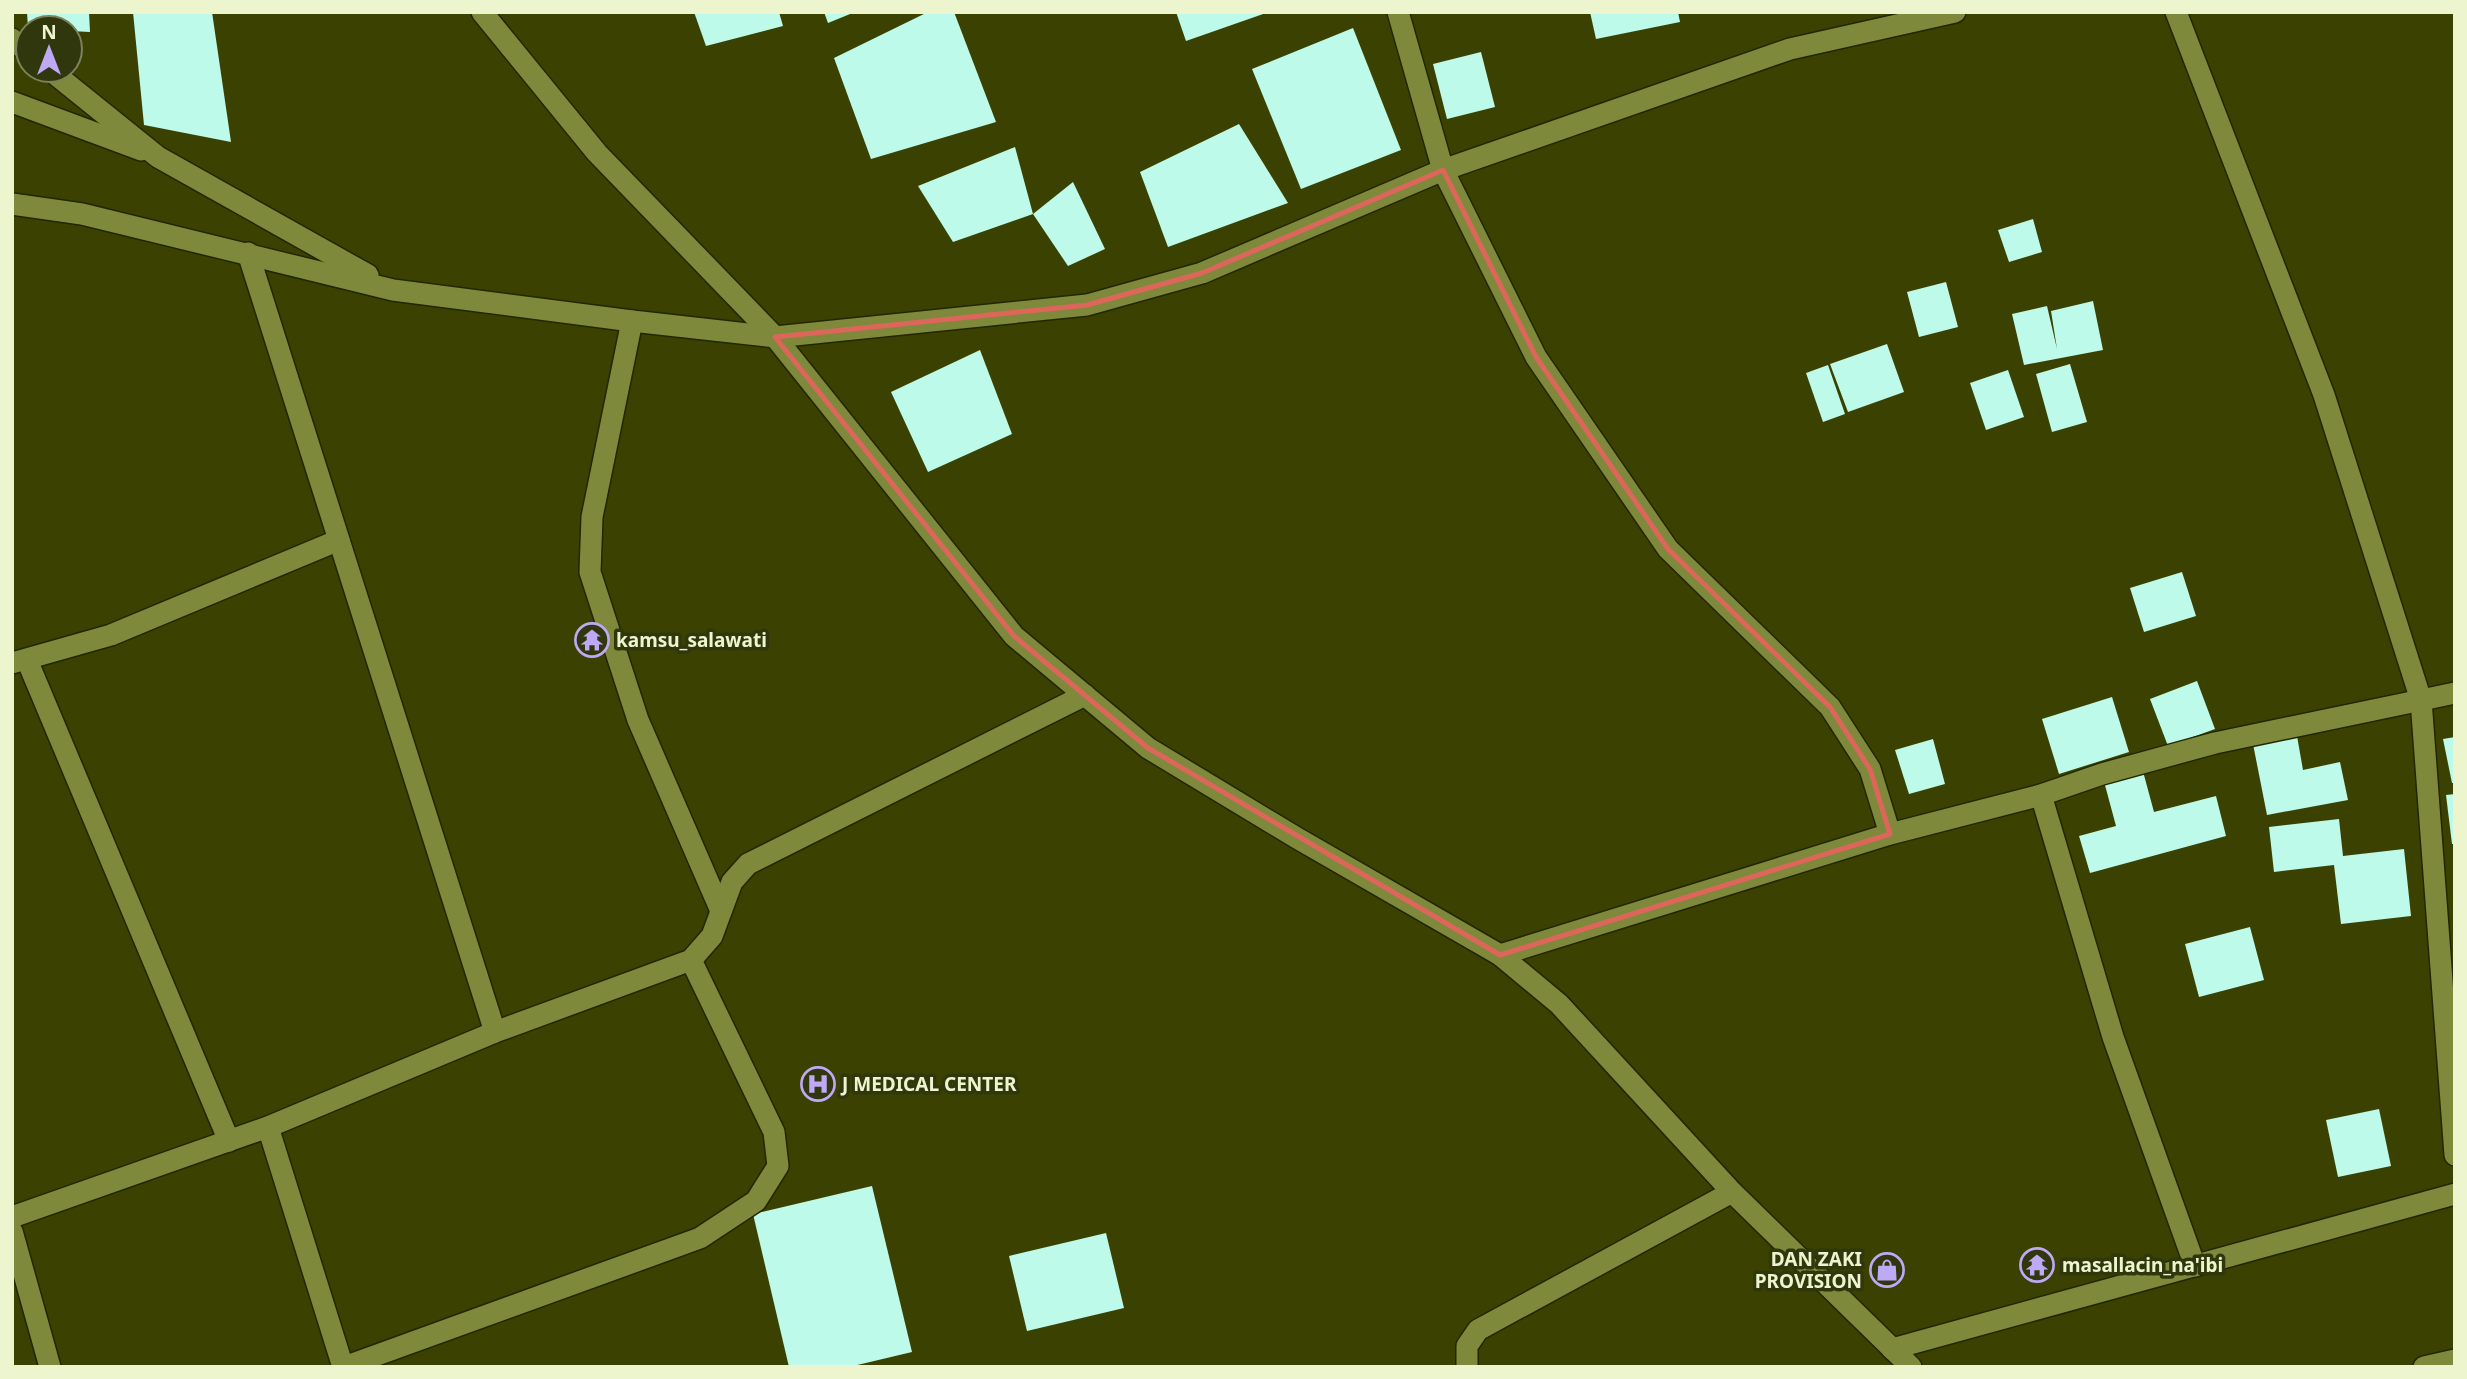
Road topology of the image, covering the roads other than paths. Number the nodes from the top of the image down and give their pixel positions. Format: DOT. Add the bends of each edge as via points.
graph roads {
  1 [pos="482,12"];
  2 [pos="1398,12"];
  3 [pos="1955,12"];
  4 [pos="2176,12"];
  5 [pos="67,84"];
  6 [pos="12,102"];
  7 [pos="158,157"];
  8 [pos="1443,170"];
  9 [pos="12,204"];
  10 [pos="248,253"];
  11 [pos="393,290"];
  12 [pos="632,321"];
  13 [pos="775,337"];
  14 [pos="339,540"];
  15 [pos="20,661"];
  16 [pos="2455,693"];
  17 [pos="1085,695"];
  18 [pos="2421,700"];
  19 [pos="2041,795"];
  20 [pos="1890,834"];
  21 [pos="721,911"];
  22 [pos="1500,955"];
  23 [pos="691,960"];
  24 [pos="495,1032"];
  25 [pos="268,1127"];
  26 [pos="229,1141"];
  27 [pos="2455,1155"];
  28 [pos="1732,1192"];
  29 [pos="2455,1194"];
  30 [pos="12,1217"];
  31 [pos="12,1231"];
  32 [pos="2195,1266"];
  33 [pos="1892,1349"];
  34 [pos="2455,1360"];
  35 [pos="50,1367"];
  36 [pos="344,1367"];
  37 [pos="1467,1367"];
  38 [pos="1911,1367"];
  39 [pos="2424,1367"];
  1 -- 13 [label="street" via="597,153"];
  2 -- 8 [label="street"];
  3 -- 8 [label="street" via="1790,49"];
  4 -- 18 [label="street" via="2324,396"];
  5 -- 7 [label="street"];
  6 -- 7 [label="street"];
  7 -- 11 [label="street"];
  8 -- 13 [label="street" via="1202,273 1087,305"];
  8 -- 20 [label="street" via="1536,357 1668,549 1830,707 1870,769"];
  9 -- 10 [label="street" via="82,214"];
  10 -- 11 [label="street"];
  10 -- 14 [label="street"];
  11 -- 12 [label="street"];
  12 -- 13 [label="street"];
  12 -- 21 [label="street" via="592,517 590,572 638,720"];
  13 -- 17 [label="street" via="1014,636"];
  14 -- 15 [label="street" via="111,635"];
  14 -- 24 [label="street"];
  15 -- 26 [label="street"];
  16 -- 18 [label="street"];
  17 -- 21 [label="street" via="748,864 732,882"];
  17 -- 22 [label="street" via="1147,748"];
  18 -- 19 [label="street" via="2214,743"];
  18 -- 27 [label="street"];
  19 -- 20 [label="street"];
  19 -- 32 [label="street" via="2113,1037"];
  20 -- 22 [label="street"];
  21 -- 23 [label="street" via="712,936"];
  22 -- 28 [label="street" via="1559,1004"];
  23 -- 24 [label="street"];
  23 -- 36 [label="street" via="774,1132 778,1166 756,1201 700,1238"];
  24 -- 25 [label="street"];
  25 -- 26 [label="street"];
  25 -- 36 [label="street"];
  26 -- 30 [label="street"];
  28 -- 33 [label="street"];
  28 -- 37 [label="street" via="1478,1330 1467,1346"];
  29 -- 32 [label="street"];
  31 -- 35 [label="street"];
  32 -- 33 [label="street"];
  33 -- 38 [label="street"];
  34 -- 39 [label="street"];
}
